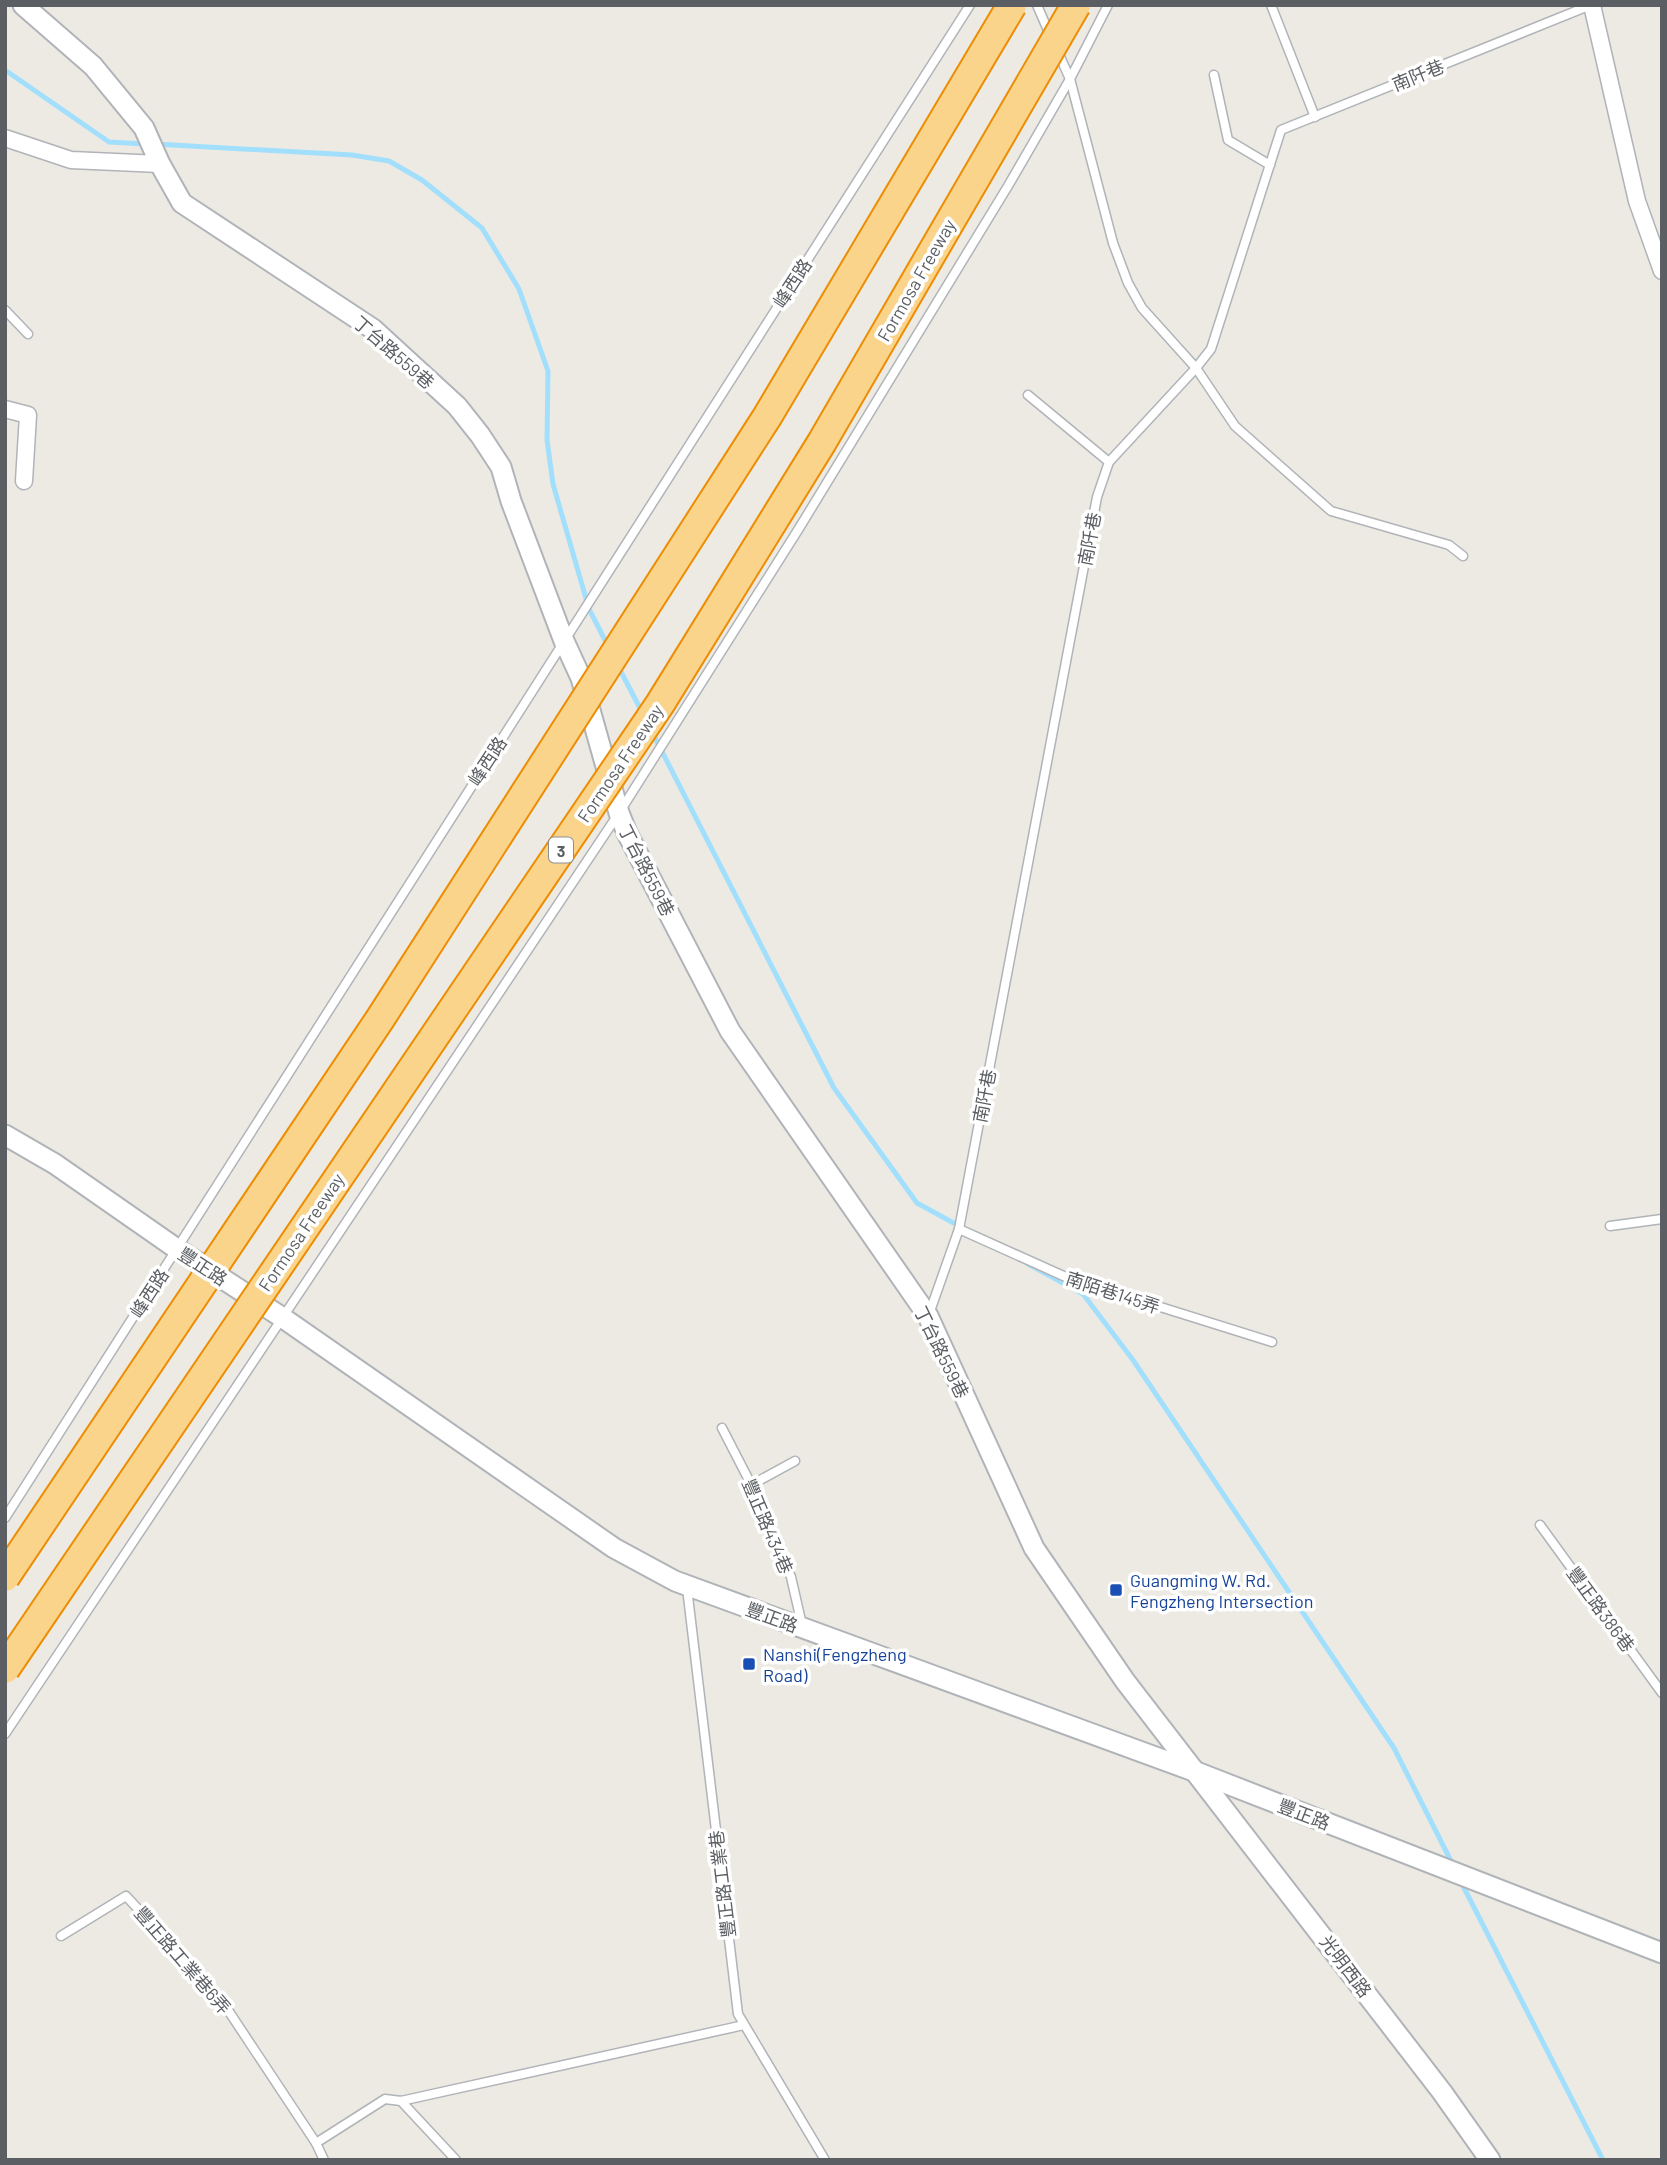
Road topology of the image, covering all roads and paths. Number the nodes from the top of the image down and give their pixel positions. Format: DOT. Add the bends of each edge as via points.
graph roads {
  1 [pos="23,5"];
  2 [pos="970,5"];
  3 [pos="1012,5"];
  4 [pos="1037,5"];
  5 [pos="1076,5"];
  6 [pos="1108,5"];
  7 [pos="1271,5"];
  8 [pos="1592,5"];
  9 [pos="1214,75"];
  10 [pos="1070,79"];
  11 [pos="1315,117"];
  12 [pos="5,138"];
  13 [pos="158,160"];
  14 [pos="1270,165"];
  15 [pos="1662,271"];
  16 [pos="5,310"];
  17 [pos="28,334"];
  18 [pos="1196,368"];
  19 [pos="1028,395"];
  20 [pos="5,409"];
  21 [pos="1109,462"];
  22 [pos="24,481"];
  23 [pos="1463,556"];
  24 [pos="564,641"];
  25 [pos="619,813"];
  26 [pos="5,1135"];
  27 [pos="1662,1219"];
  28 [pos="1611,1226"];
  29 [pos="959,1229"];
  30 [pos="177,1249"];
  31 [pos="928,1316"];
  32 [pos="283,1318"];
  33 [pos="1272,1342"];
  34 [pos="722,1428"];
  35 [pos="795,1461"];
  36 [pos="751,1485"];
  37 [pos="5,1518"];
  38 [pos="1540,1525"];
  39 [pos="5,1577"];
  40 [pos="687,1585"];
  41 [pos="803,1628"];
  42 [pos="5,1669"];
  43 [pos="1662,1693"];
  44 [pos="5,1734"];
  45 [pos="1199,1773"];
  46 [pos="61,1936"];
  47 [pos="1662,1953"];
  48 [pos="744,2025"];
  49 [pos="401,2101"];
  50 [pos="316,2143"];
  51 [pos="324,2160"];
  52 [pos="456,2160"];
  53 [pos="825,2160"];
  54 [pos="1490,2160"];
  1 -- 13 [label="street, 丁台路559巷" via="93,66 145,132"];
  2 -- 24 [label="lane, 峰西路"];
  3 -- 39 [label="highway, bridge" via="767,417 380,1019"];
  4 -- 10 [label="lane"];
  5 -- 42 [label="highway, Formosa Freeway / 3, bridge" via="822,442 660,704"];
  6 -- 10 [label="lane"];
  7 -- 11 [label="lane"];
  8 -- 11 [label="lane, 南阡巷"];
  8 -- 15 [label="street" via="1637,201"];
  9 -- 14 [label="lane" via="1228,139"];
  10 -- 18 [label="lane" via="1128,284 1142,308"];
  10 -- 25 [label="lane" via="799,530"];
  11 -- 14 [label="lane, 南阡巷" via="1282,130"];
  12 -- 13 [label="street" via="71,160"];
  13 -- 24 [label="street, 丁台路559巷" via="182,203 373,330 457,406 501,467"];
  14 -- 18 [label="lane, 南阡巷" via="1211,349"];
  16 -- 17 [label="lane"];
  18 -- 21 [label="lane, 南阡巷"];
  18 -- 23 [label="lane" via="1235,426 1331,511 1449,545"];
  19 -- 21 [label="lane"];
  20 -- 22 [label="street" via="28,415"];
  21 -- 29 [label="lane, 南阡巷" via="1097,497"];
  24 -- 25 [label="street, 丁台路559巷" via="581,678"];
  24 -- 30 [label="lane, 峰西路"];
  25 -- 31 [label="street, 丁台路559巷" via="730,1031"];
  25 -- 32 [label="lane"];
  26 -- 30 [label="street, 豐正路"];
  27 -- 28 [label="lane"];
  29 -- 31 [label="lane, 南阡巷"];
  29 -- 33 [label="lane, 南陌巷145弄" via="1069,1278"];
  30 -- 32 [label="street, 豐正路"];
  30 -- 37 [label="lane, 峰西路"];
  31 -- 45 [label="street, 丁台路559巷" via="1034,1548 1125,1681"];
  32 -- 40 [label="street, 豐正路" via="614,1548"];
  32 -- 44 [label="lane"];
  34 -- 36 [label="lane, 豐正路434巷"];
  35 -- 36 [label="lane"];
  36 -- 41 [label="lane, 豐正路434巷" via="790,1577"];
  38 -- 43 [label="lane, 豐正路386巷"];
  40 -- 41 [label="street, 豐正路"];
  40 -- 48 [label="lane, 豐正路工業巷" via="738,2014"];
  41 -- 45 [label="street, 豐正路"];
  45 -- 47 [label="street, 豐正路"];
  45 -- 54 [label="street, 光明西路"];
  46 -- 50 [label="lane, 豐正路工業巷6弄" via="126,1896 218,1995"];
  48 -- 49 [label="lane"];
  48 -- 53 [label="lane, 豐正路工業巷"];
  49 -- 50 [label="lane" via="385,2099"];
  49 -- 52 [label="lane"];
  50 -- 51 [label="lane, 豐正路工業巷6弄"];
}
